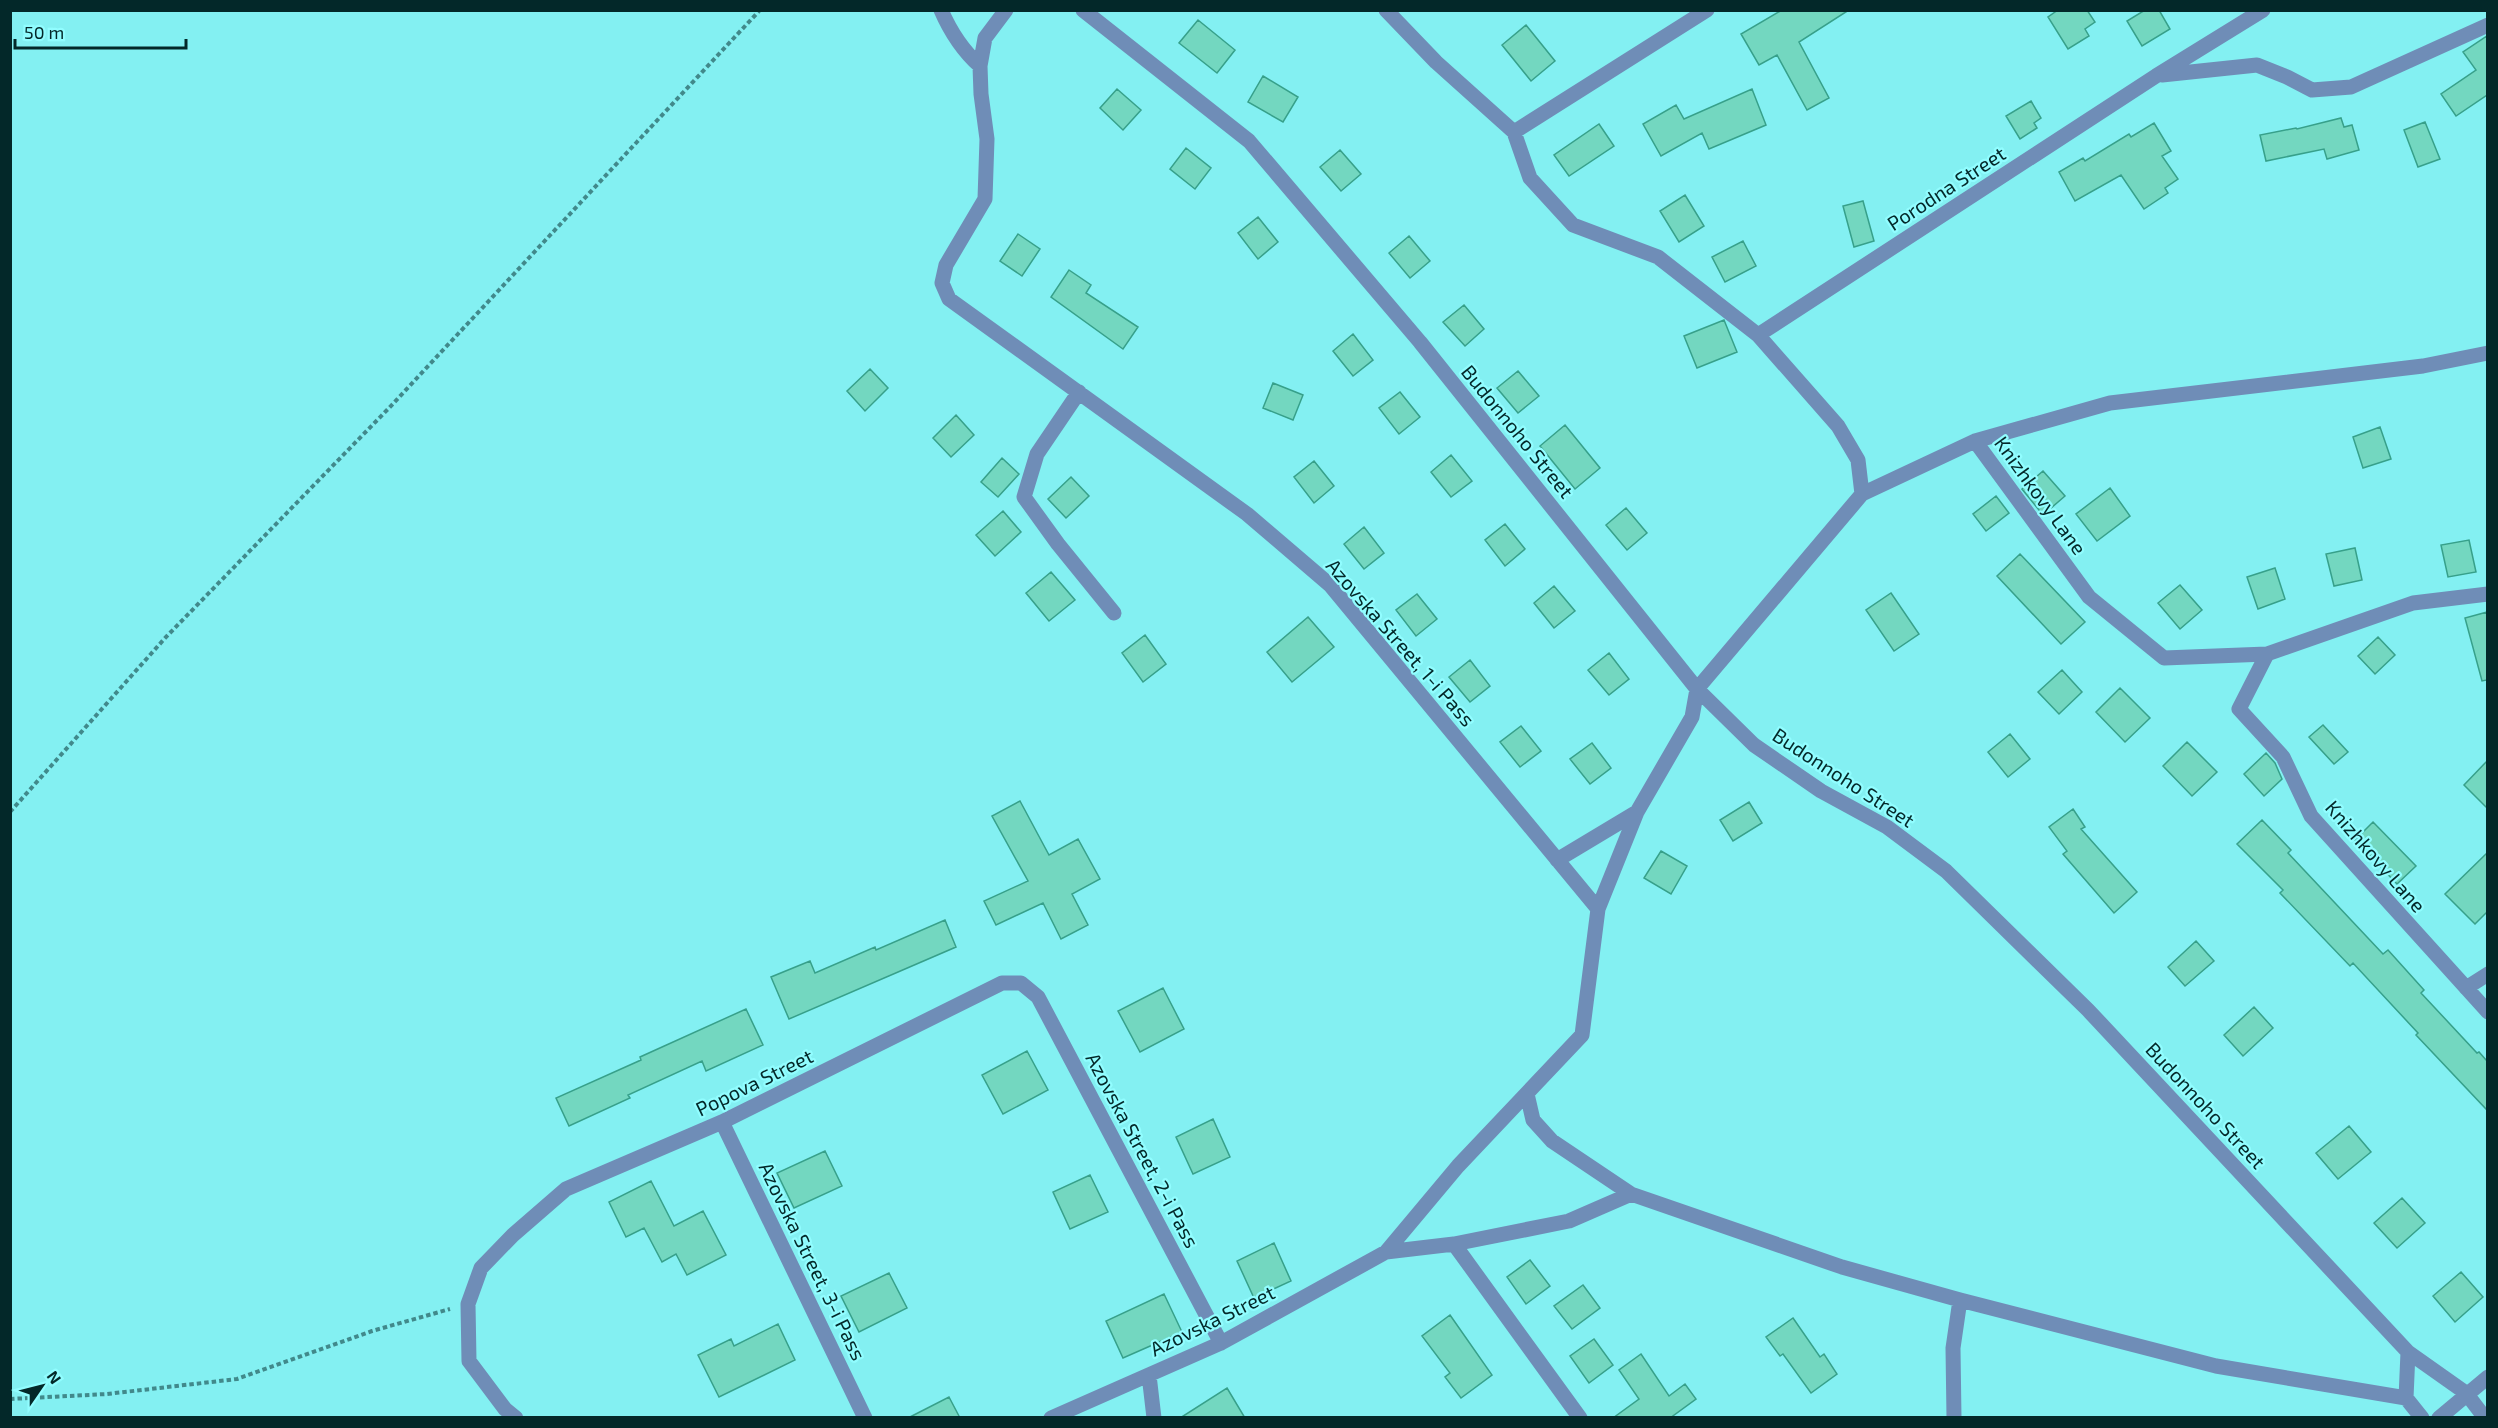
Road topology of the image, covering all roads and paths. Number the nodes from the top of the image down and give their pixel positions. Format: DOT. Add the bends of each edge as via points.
graph roads {
  1 [pos="760,10"];
  2 [pos="940,10"];
  3 [pos="1006,10"];
  4 [pos="1083,10"];
  5 [pos="1386,10"];
  6 [pos="1707,10"];
  7 [pos="2263,10"];
  8 [pos="2487,25"];
  9 [pos="980,66"];
  10 [pos="2156,76"];
  11 [pos="1514,132"];
  12 [pos="1758,335"];
  13 [pos="2487,353"];
  14 [pos="1079,392"];
  15 [pos="1975,441"];
  16 [pos="1862,494"];
  17 [pos="2487,594"];
  18 [pos="1114,613"];
  19 [pos="2267,654"];
  20 [pos="1697,689"];
  21 [pos="10,812"];
  22 [pos="1637,812"];
  23 [pos="1557,860"];
  24 [pos="1598,909"];
  25 [pos="2487,974"];
  26 [pos="1021,983"];
  27 [pos="2466,988"];
  28 [pos="2487,1012"];
  29 [pos="1527,1094"];
  30 [pos="722,1122"];
  31 [pos="1631,1194"];
  32 [pos="1454,1244"];
  33 [pos="1386,1252"];
  34 [pos="1960,1300"];
  35 [pos="468,1304"];
  36 [pos="1221,1343"];
  37 [pos="2408,1352"];
  38 [pos="1149,1375"];
  39 [pos="2487,1377"];
  40 [pos="2466,1394"];
  41 [pos="2406,1398"];
  42 [pos="10,1399"];
  43 [pos="516,1418"];
  44 [pos="866,1418"];
  45 [pos="1051,1418"];
  46 [pos="1154,1418"];
  47 [pos="1580,1418"];
  48 [pos="1954,1418"];
  49 [pos="2422,1418"];
  50 [pos="2439,1418"];
  51 [pos="2485,1418"];
  1 -- 21 [label="path" via="397,400 166,637"];
  2 -- 9 [label="street" via="963,51"];
  3 -- 9 [label="street" via="985,38"];
  4 -- 20 [label="street, Budonnoho Street" via="1249,141 1420,342"];
  5 -- 11 [label="street" via="1436,62"];
  6 -- 11 [label="street"];
  7 -- 10 [label="street, Porodna Street"];
  8 -- 10 [label="street, Porodna Street" via="2351,87 2312,90 2257,65"];
  9 -- 14 [label="street, Azovska Street, 1-i Pass" via="987,139 985,199 946,265 942,283 949,299"];
  10 -- 12 [label="street, Porodna Street"];
  11 -- 12 [label="street" via="1530,178 1573,225 1658,257"];
  12 -- 16 [label="street" via="1838,426 1858,460"];
  13 -- 15 [label="street" via="2423,366 2110,403"];
  14 -- 18 [label="street" via="1037,454 1024,497"];
  14 -- 23 [label="street, Azovska Street, 1-i Pass" via="1247,514 1330,585"];
  15 -- 16 [label="street"];
  15 -- 19 [label="street, Knizhkovy Lane" via="2089,597 2164,658"];
  16 -- 20 [label="street"];
  17 -- 19 [label="street" via="2413,603"];
  19 -- 27 [label="street, Knizhkovy Lane" via="2239,709 2283,757 2311,816"];
  20 -- 22 [label="street" via="1692,717"];
  20 -- 37 [label="street, Budonnoho Street" via="1754,745 1821,791 1887,826 1946,871 2088,1010"];
  22 -- 23 [label="street"];
  22 -- 24 [label="street"];
  23 -- 24 [label="street, Azovska Street, 1-i Pass"];
  24 -- 29 [label="street" via="1582,1035"];
  25 -- 27 [label="street"];
  26 -- 30 [label="street, Popova Street" via="1002,983"];
  26 -- 36 [label="street, Azovska Street, 2-i Pass" via="1038,997"];
  27 -- 28 [label="street, Knizhkovy Lane"];
  29 -- 31 [label="street" via="1533,1120 1552,1141"];
  29 -- 33 [label="street" via="1458,1166"];
  30 -- 35 [label="street, Popova Street" via="566,1188 481,1268"];
  30 -- 44 [label="street, Azovska Street, 3-i Pass"];
  31 -- 32 [label="street" via="1569,1221"];
  31 -- 34 [label="street" via="1842,1267"];
  32 -- 33 [label="street"];
  32 -- 47 [label="street"];
  33 -- 36 [label="street, Azovska Street"];
  34 -- 41 [label="street" via="2216,1366"];
  34 -- 48 [label="street" via="1953,1348"];
  35 -- 42 [label="path" via="372,1331 237,1378 107,1394"];
  35 -- 43 [label="street" via="469,1361"];
  36 -- 38 [label="street, Azovska Street"];
  37 -- 40 [label="street, Budonnoho Street"];
  37 -- 41 [label="street"];
  38 -- 45 [label="street, Azovska Street"];
  38 -- 46 [label="street"];
  39 -- 40 [label="street"];
  40 -- 50 [label="street"];
  40 -- 51 [label="street, Budonnoho Street"];
  41 -- 49 [label="street"];
}
